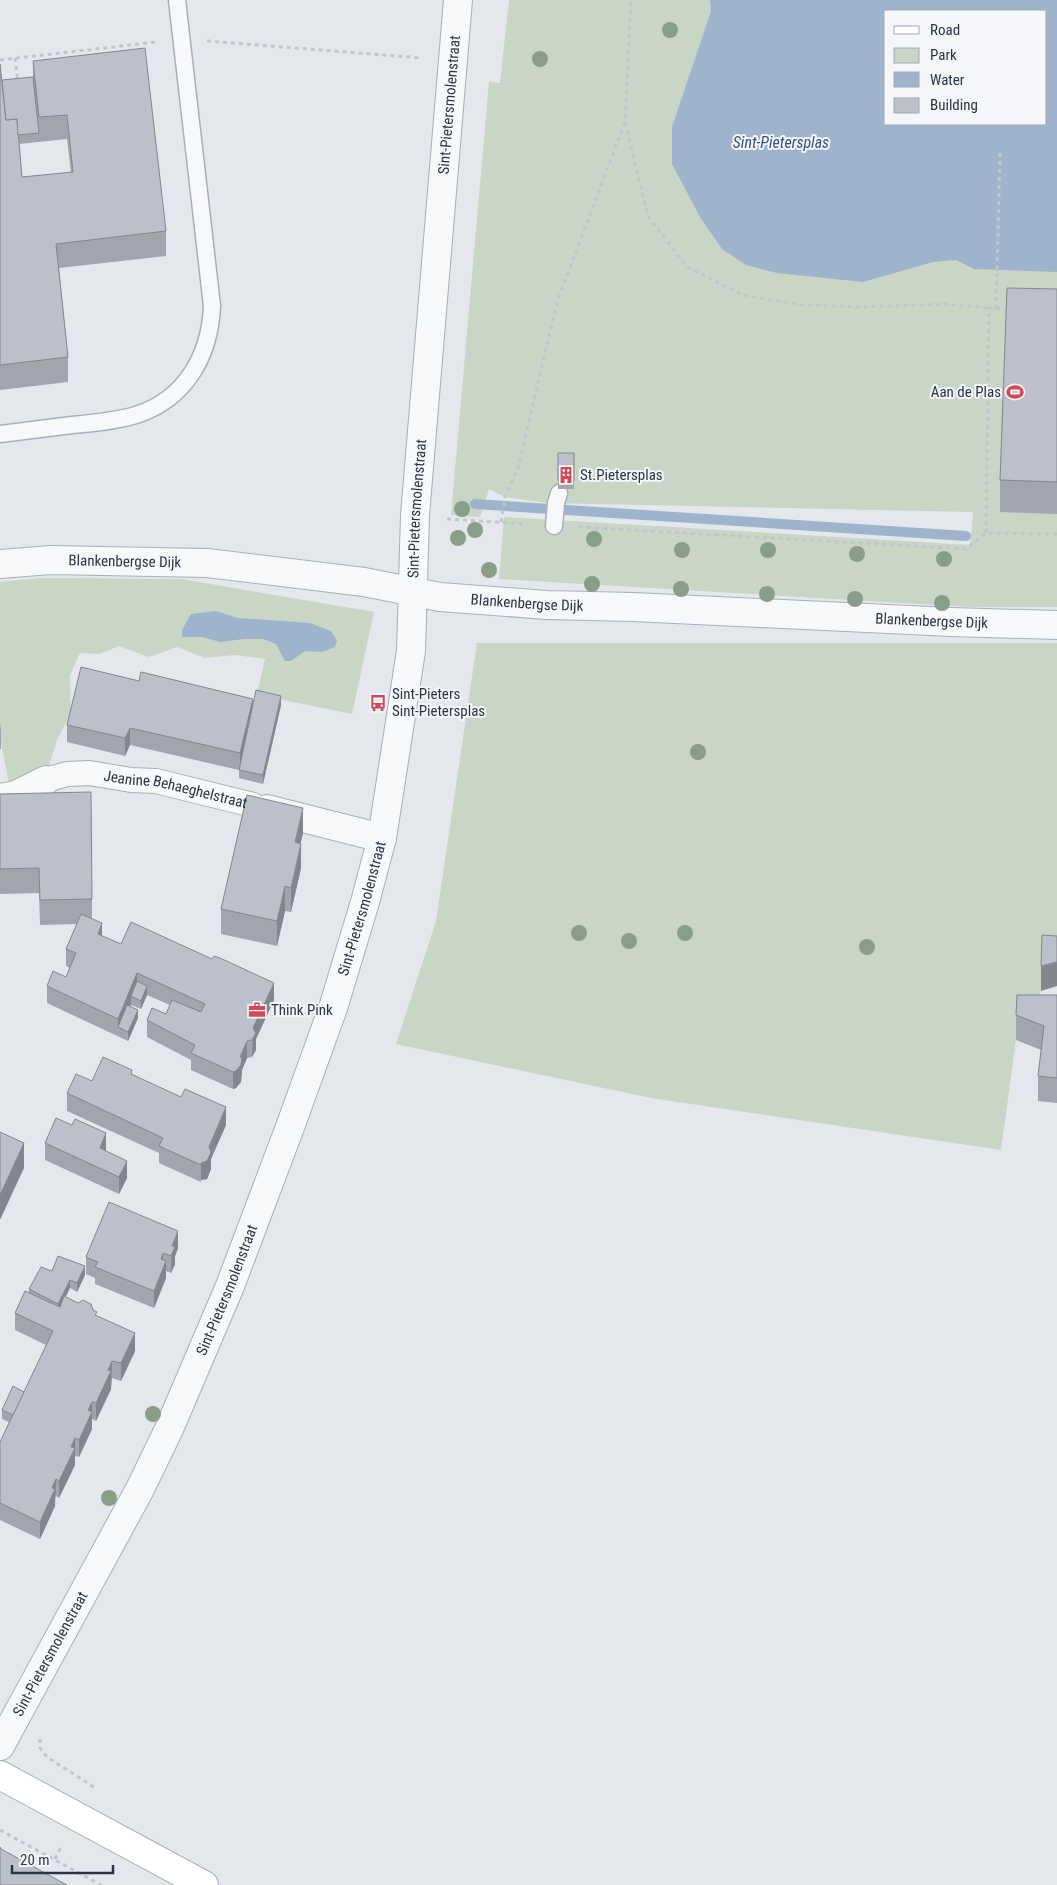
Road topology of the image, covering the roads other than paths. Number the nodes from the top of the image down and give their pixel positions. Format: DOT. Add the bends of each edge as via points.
graph roads {
  1 [pos="178,0"];
  2 [pos="458,0"];
  3 [pos="0,434"];
  4 [pos="558,498"];
  5 [pos="555,524"];
  6 [pos="0,564"];
  7 [pos="412,592"];
  8 [pos="1057,625"];
  9 [pos="46,780"];
  10 [pos="0,798"];
  11 [pos="253,805"];
  12 [pos="382,838"];
  13 [pos="0,1746"];
  14 [pos="0,1775"];
  15 [pos="204,1885"];
  1 -- 3 [label="lane" via="212,306 208,343 191,376 176,392 138,414 116,420"];
  2 -- 7 [label="street, Sint-Pietersmolenstraat" via="415,515"];
  4 -- 5 [label="lane"];
  6 -- 7 [label="street, Blankenbergse Dijk" via="50,560 207,563 364,582"];
  7 -- 8 [label="street, Blankenbergse Dijk" via="547,605"];
  7 -- 12 [label="street, Sint-Pietersmolenstraat" via="411,651"];
  9 -- 10 [label="street, Jeanine Behaeghelstraat" via="16,795"];
  9 -- 11 [label="street, Jeanine Behaeghelstraat" via="67,774 90,773 156,781"];
  11 -- 12 [label="street, Jeanine Behaeghelstraat"];
  12 -- 13 [label="street, Sint-Pietersmolenstraat" via="333,1008 230,1286 140,1489"];
  14 -- 15 [label="main road"];
}
